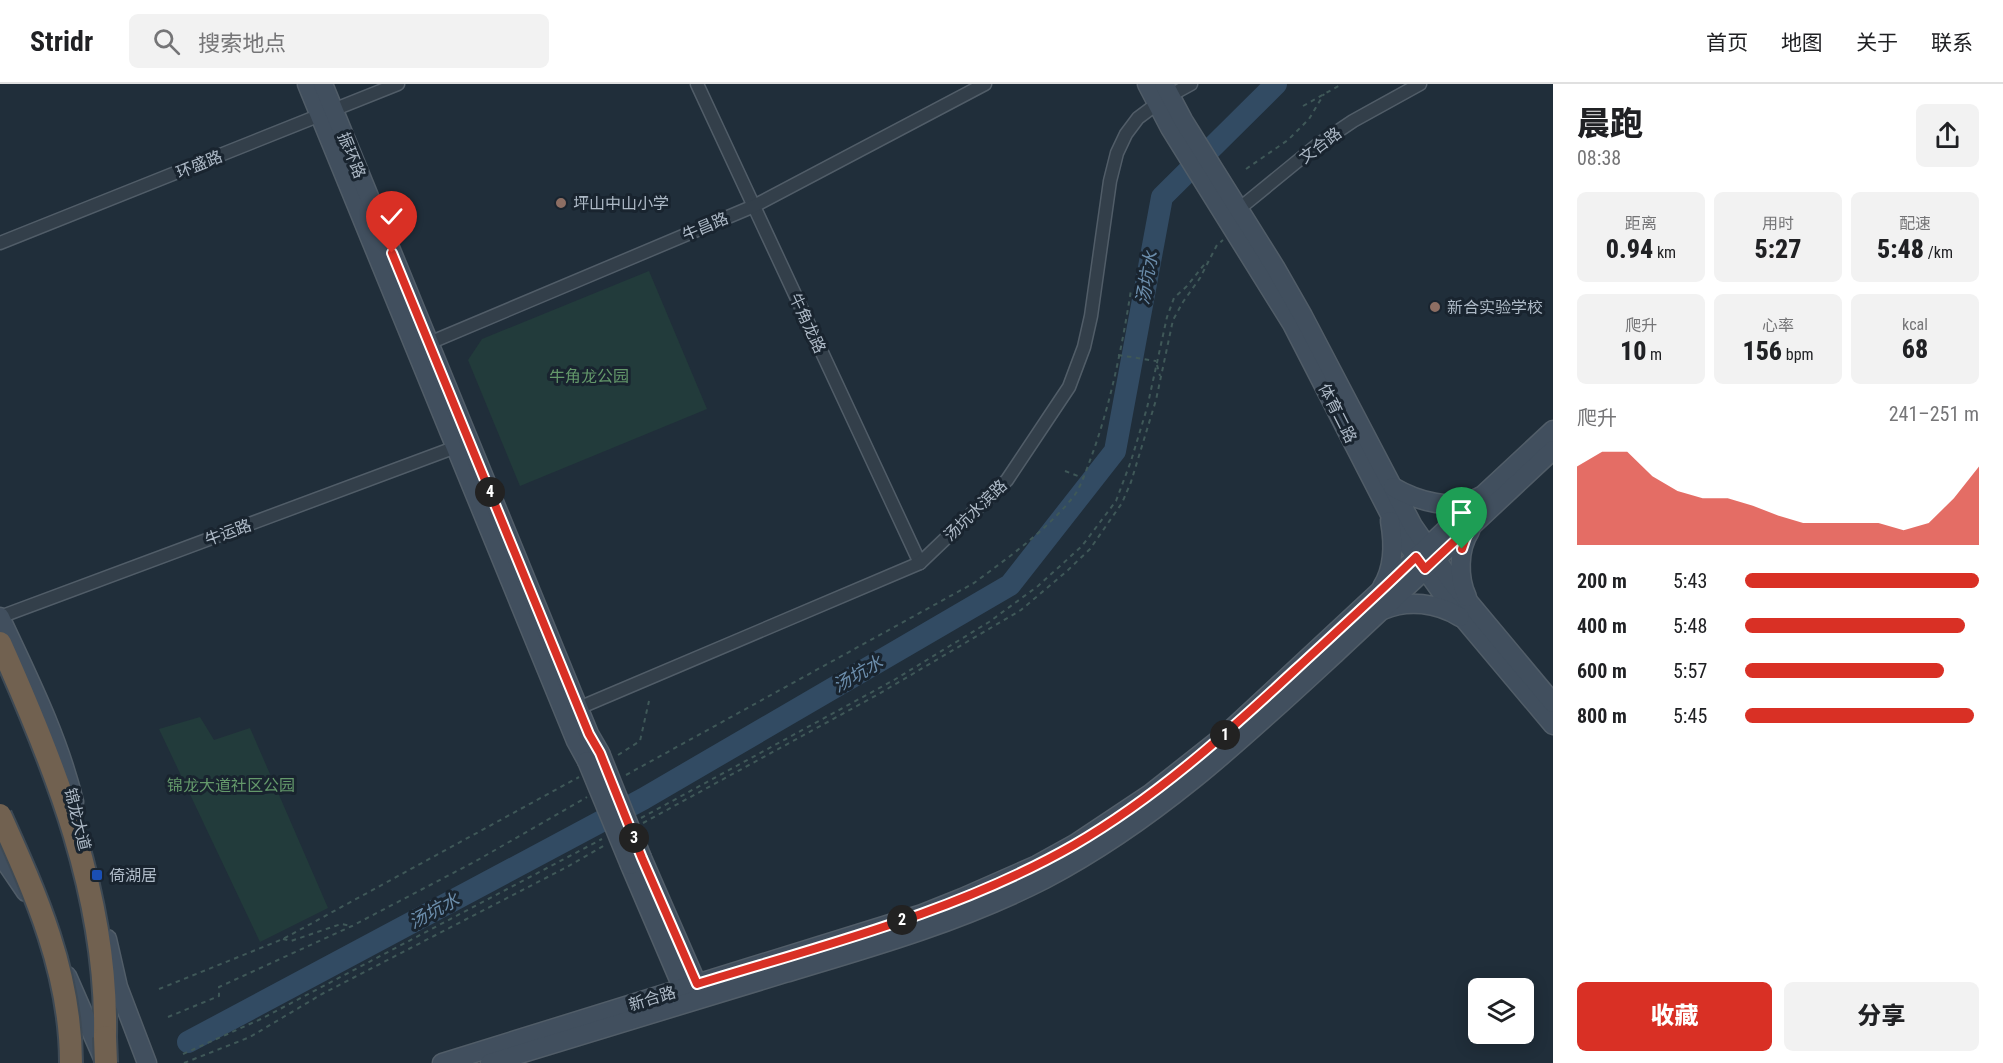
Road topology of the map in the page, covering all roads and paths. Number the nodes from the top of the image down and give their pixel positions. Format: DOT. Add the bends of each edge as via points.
graph roads {
  1 [pos="307,84"];
  2 [pos="323,84"];
  3 [pos="398,84"];
  4 [pos="697,84"];
  5 [pos="985,84"];
  6 [pos="1147,84"];
  7 [pos="1191,84"];
  8 [pos="1342,84"];
  9 [pos="1420,84"];
  10 [pos="1164,94"];
  11 [pos="1324,94"];
  12 [pos="1303,106"];
  13 [pos="327,113"];
  14 [pos="1246,169"];
  15 [pos="754,206"];
  16 [pos="1232,221"];
  17 [pos="0,243"];
  18 [pos="1210,259"];
  19 [pos="1131,290"];
  20 [pos="422,345"];
  21 [pos="1118,355"];
  22 [pos="1156,362"];
  23 [pos="1160,376"];
  24 [pos="1553,430"];
  25 [pos="456,447"];
  26 [pos="1553,450"];
  27 [pos="1065,471"];
  28 [pos="1083,478"];
  29 [pos="1393,487"];
  30 [pos="1487,492"];
  31 [pos="1386,508"];
  32 [pos="1475,522"];
  33 [pos="1084,544"];
  34 [pos="1090,549"];
  35 [pos="1426,558"];
  36 [pos="920,563"];
  37 [pos="1379,592"];
  38 [pos="1467,611"];
  39 [pos="1379,612"];
  40 [pos="0,617"];
  41 [pos="0,643"];
  42 [pos="894,680"];
  43 [pos="896,684"];
  44 [pos="649,701"];
  45 [pos="1553,703"];
  46 [pos="572,712"];
  47 [pos="1553,725"];
  48 [pos="746,760"];
  49 [pos="597,761"];
  50 [pos="749,766"];
  51 [pos="618,780"];
  52 [pos="592,795"];
  53 [pos="0,815"];
  54 [pos="638,819"];
  55 [pos="638,826"];
  56 [pos="609,835"];
  57 [pos="609,842"];
  58 [pos="0,854"];
  59 [pos="352,927"];
  60 [pos="284,939"];
  61 [pos="159,989"];
  62 [pos="691,991"];
  63 [pos="168,1017"];
  64 [pos="183,1054"];
  65 [pos="71,1063"];
  66 [pos="105,1063"];
  67 [pos="147,1063"];
  68 [pos="184,1063"];
  69 [pos="442,1063"];
  70 [pos="490,1063"];
  1 -- 13 [label="street, 振环路"];
  2 -- 13 [label="street, 振环路"];
  3 -- 13 [label="street, 环盛路"];
  4 -- 15 [label="street, 牛角龙路"];
  5 -- 15 [label="street, 牛昌路"];
  6 -- 10 [label="street, 体育二路"];
  7 -- 10 [label="street, 汤坑水滨路"];
  8 -- 11 [label="path"];
  9 -- 16 [label="street, 文合路" via="1316,146"];
  10 -- 16 [label="street, 体育二路"];
  10 -- 36 [label="street, 汤坑水滨路" via="1138,118 1117,153 1091,316 1069,387 1007,480"];
  11 -- 12 [label="path"];
  11 -- 14 [label="path" via="1309,119 1288,140"];
  13 -- 17 [label="street, 环盛路"];
  13 -- 20 [label="street, 振环路"];
  15 -- 20 [label="street, 牛昌路"];
  15 -- 36 [label="street, 牛角龙路"];
  16 -- 18 [label="path"];
  16 -- 29 [label="street, 体育二路" via="1275,267"];
  16 -- 31 [label="street, 体育二路" via="1292,324"];
  18 -- 22 [label="path" via="1174,297"];
  18 -- 23 [label="path" via="1173,320"];
  19 -- 21 [label="path"];
  20 -- 25 [label="street, 振环路"];
  20 -- 46 [label="street, 振环路"];
  21 -- 22 [label="path"];
  21 -- 28 [label="path" via="1096,445"];
  22 -- 23 [label="path"];
  22 -- 33 [label="path" via="1138,440 1116,501"];
  23 -- 34 [label="path" via="1131,482 1122,503"];
  24 -- 30 [label="street, 新合路"];
  25 -- 40 [label="street, 牛运路"];
  25 -- 46 [label="street, 振环路"];
  26 -- 32 [label="street, 新合路"];
  27 -- 28 [label="path"];
  28 -- 51 [label="path" via="1053,518 974,583"];
  29 -- 30 [label="street" via="1435,503 1465,502"];
  29 -- 35 [label="street, 体育二路"];
  30 -- 35 [label="street, 新合路"];
  31 -- 35 [label="street, 体育二路" via="1400,534"];
  31 -- 37 [label="street" via="1392,551 1387,579"];
  32 -- 35 [label="street, 新合路"];
  32 -- 38 [label="street" via="1466,537 1461,564"];
  33 -- 34 [label="path"];
  33 -- 42 [label="path" via="1038,586 989,622"];
  34 -- 43 [label="path" via="1021,609"];
  35 -- 37 [label="street, 新合路"];
  35 -- 38 [label="street, 体育二路"];
  35 -- 39 [label="street, 新合路"];
  36 -- 46 [label="street, 汤坑水滨路"];
  37 -- 62 [label="street, 新合路" via="1226,734 1150,794 1075,844 922,914"];
  38 -- 39 [label="street" via="1422,604 1392,606"];
  38 -- 45 [label="street, 体育二路"];
  38 -- 47 [label="street, 体育二路"];
  39 -- 62 [label="street, 新合路" via="1236,746 1159,807 1045,879 889,942"];
  40 -- 67 [label="street, 锦龙大道" via="62,758 118,987"];
  41 -- 66 [label="highway, bridge" via="52,764 85,871 101,952"];
  42 -- 43 [label="path"];
  42 -- 48 [label="path"];
  43 -- 50 [label="path"];
  44 -- 49 [label="path" via="640,741"];
  46 -- 49 [label="street, 振环路" via="576,741"];
  48 -- 50 [label="path"];
  48 -- 54 [label="path"];
  49 -- 60 [label="path"];
  49 -- 62 [label="street, 振环路, bridge"];
  50 -- 55 [label="path"];
  52 -- 59 [label="path"];
  53 -- 65 [label="highway, bridge" via="59,965 68,1006"];
  56 -- 64 [label="path" via="261,1019"];
  57 -- 68 [label="path" via="322,994 250,1038"];
  58 -- 66 [label="street" via="39,914"];
  59 -- 60 [label="path" via="341,924 291,941"];
  59 -- 63 [label="path" via="219,987 219,996"];
  60 -- 61 [label="path"];
  62 -- 69 [label="street, 新合路"];
  62 -- 70 [label="street, 新合路"];
}
